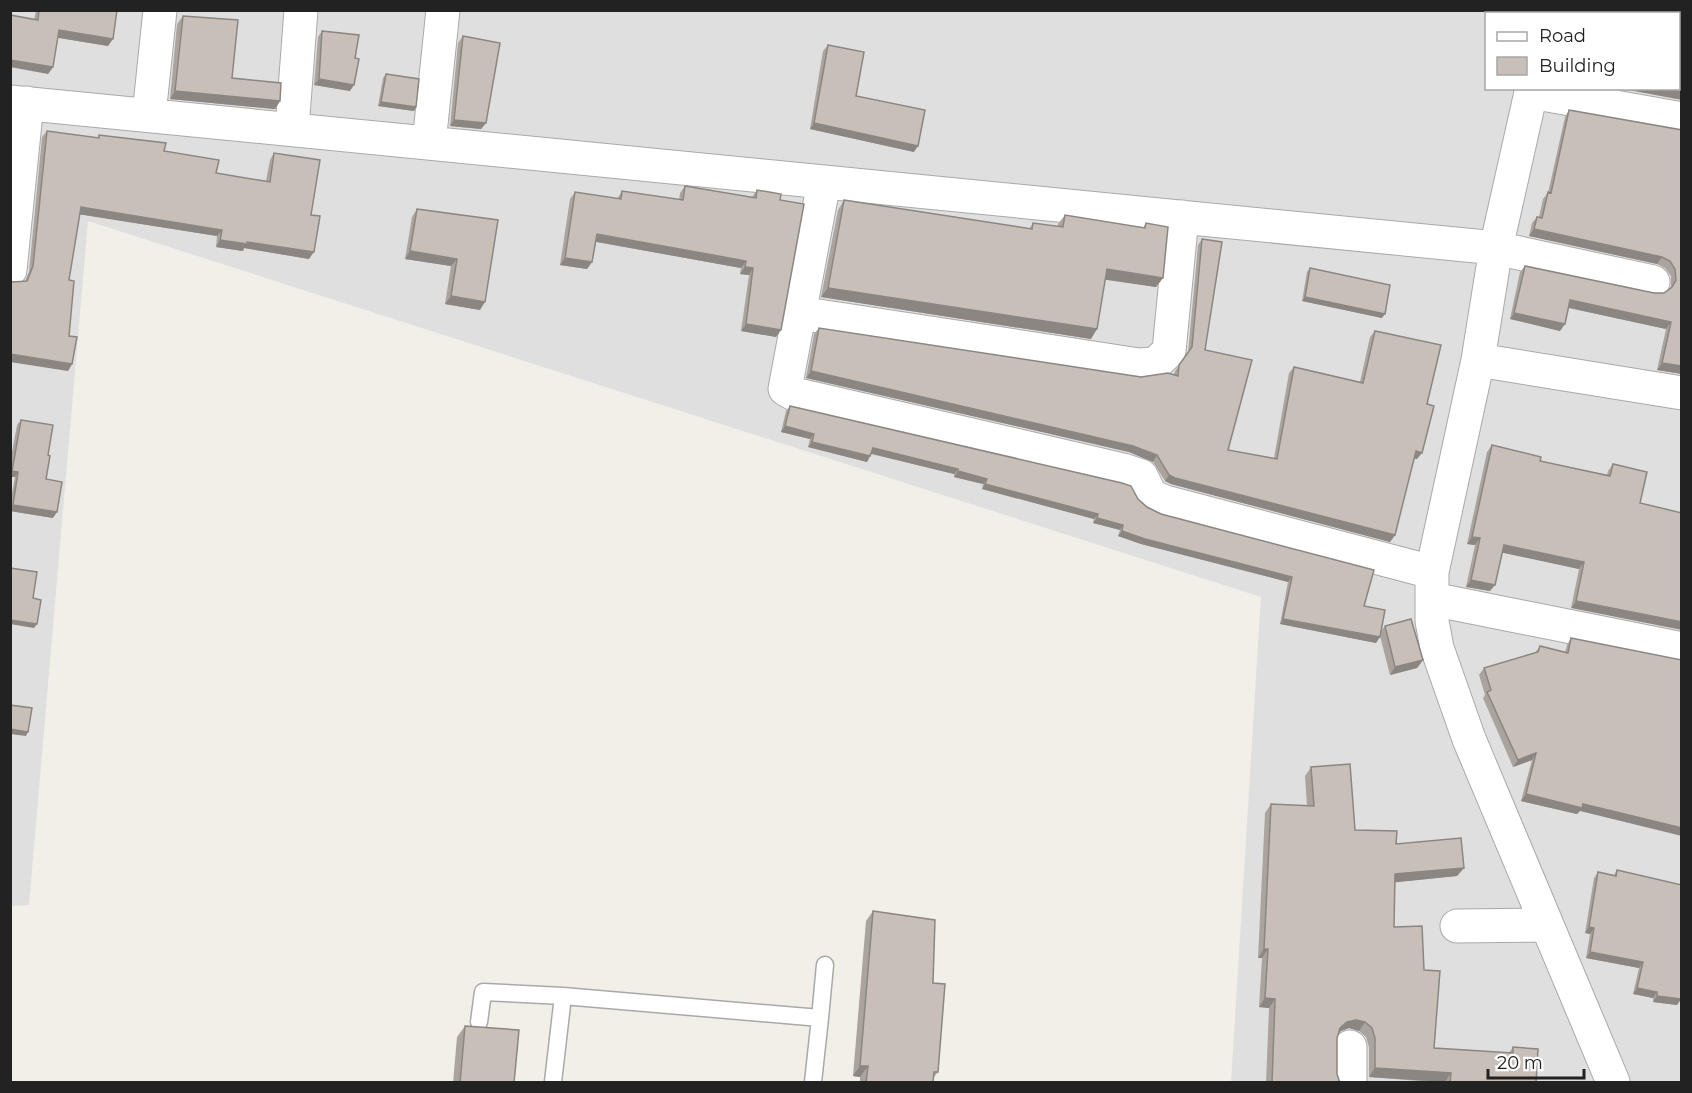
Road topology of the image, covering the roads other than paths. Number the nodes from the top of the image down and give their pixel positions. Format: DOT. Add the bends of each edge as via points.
graph roads {
  1 [pos="160,10"];
  2 [pos="302,10"];
  3 [pos="443,10"];
  4 [pos="1532,90"];
  5 [pos="19,102"];
  6 [pos="149,115"];
  7 [pos="1682,119"];
  8 [pos="292,129"];
  9 [pos="429,143"];
  10 [pos="824,182"];
  11 [pos="1182,217"];
  12 [pos="1496,248"];
  13 [pos="10,270"];
  14 [pos="1653,282"];
  15 [pos="799,312"];
  16 [pos="1478,360"];
  17 [pos="1682,393"];
  18 [pos="1432,585"];
  19 [pos="1682,649"];
  20 [pos="1547,925"];
  21 [pos="1458,926"];
  22 [pos="825,965"];
  23 [pos="563,996"];
  24 [pos="819,1018"];
  25 [pos="479,1022"];
  26 [pos="1350,1047"];
  27 [pos="553,1083"];
  28 [pos="813,1083"];
  29 [pos="1350,1083"];
  30 [pos="1613,1083"];
  1 -- 6 [label="street"];
  2 -- 8 [label="street"];
  3 -- 9 [label="street"];
  4 -- 7 [label="street"];
  4 -- 12 [label="street"];
  5 -- 6 [label="street"];
  5 -- 13 [label="street"];
  6 -- 8 [label="street"];
  8 -- 9 [label="street"];
  9 -- 10 [label="street"];
  10 -- 11 [label="street"];
  10 -- 15 [label="street"];
  11 -- 12 [label="street"];
  11 -- 15 [label="street" via="1169,351 1155,364 1139,365"];
  12 -- 14 [label="street"];
  12 -- 16 [label="street"];
  15 -- 18 [label="street" via="785,389 794,394 1123,470 1141,476 1151,496 1165,502"];
  16 -- 17 [label="street"];
  16 -- 18 [label="street"];
  18 -- 19 [label="street"];
  18 -- 20 [label="street" via="1437,648 1469,739"];
  20 -- 21 [label="street"];
  20 -- 30 [label="street"];
  22 -- 24 [label="lane"];
  23 -- 24 [label="lane"];
  23 -- 25 [label="lane" via="483,993"];
  23 -- 27 [label="lane"];
  24 -- 28 [label="lane"];
  26 -- 29 [label="street"];
}
